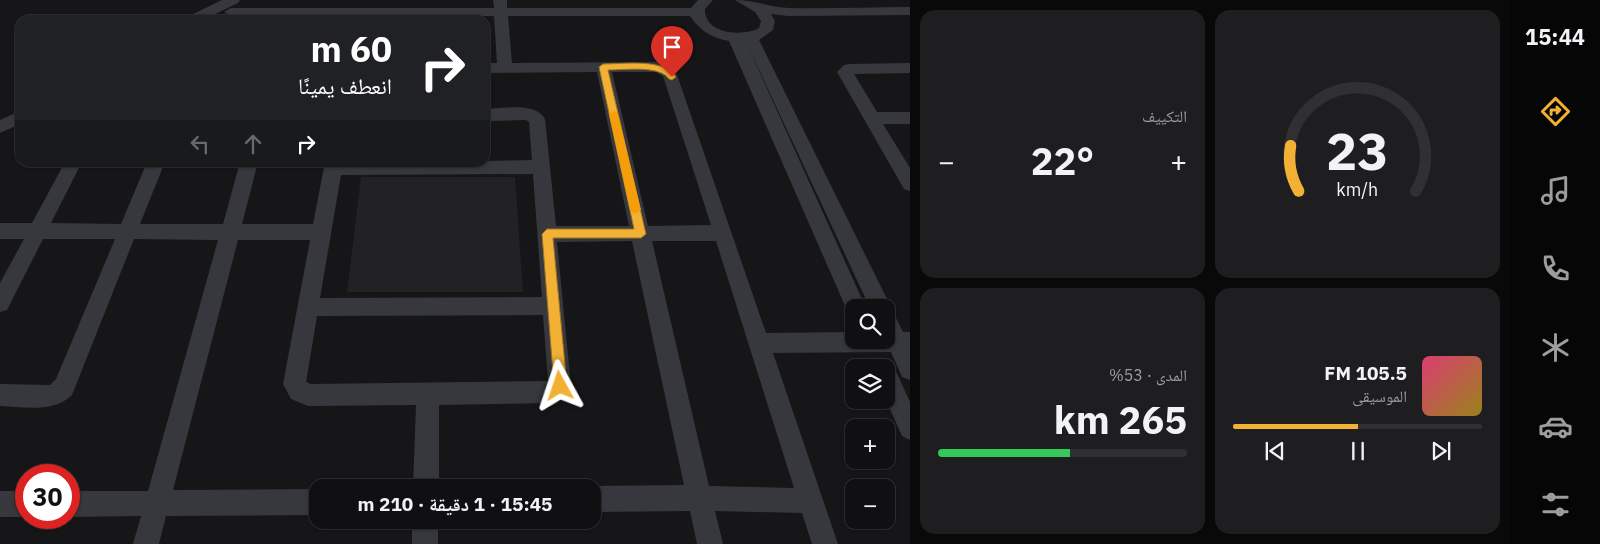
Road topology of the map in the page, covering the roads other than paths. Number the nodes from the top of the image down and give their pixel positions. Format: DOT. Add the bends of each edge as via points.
graph roads {
  1 [pos="256,0"];
  2 [pos="706,0"];
  3 [pos="742,0"];
  4 [pos="232,6"];
  5 [pos="501,11"];
  6 [pos="910,11"];
  7 [pos="206,15"];
  8 [pos="221,15"];
  9 [pos="764,15"];
  10 [pos="698,17"];
  11 [pos="490,19"];
  12 [pos="910,21"];
  13 [pos="743,38"];
  14 [pos="603,67"];
  15 [pos="490,68"];
  16 [pos="505,68"];
  17 [pos="910,68"];
  18 [pos="15,108"];
  19 [pos="0,115"];
  20 [pos="490,115"];
  21 [pos="870,118"];
  22 [pos="910,118"];
  23 [pos="15,120"];
  24 [pos="0,127"];
  25 [pos="71,167"];
  26 [pos="154,167"];
  27 [pos="248,167"];
  28 [pos="334,167"];
  29 [pos="490,167"];
  30 [pos="541,167"];
  31 [pos="910,184"];
  32 [pos="38,230"];
  33 [pos="0,231"];
  34 [pos="128,231"];
  35 [pos="229,232"];
  36 [pos="322,232"];
  37 [pos="723,233"];
  38 [pos="547,234"];
  39 [pos="641,234"];
  40 [pos="852,299"];
  41 [pos="876,299"];
  42 [pos="0,303"];
  43 [pos="553,306"];
  44 [pos="309,307"];
  45 [pos="895,330"];
  46 [pos="845,341"];
  47 [pos="904,342"];
  48 [pos="759,343"];
  49 [pos="910,369"];
  50 [pos="428,392"];
  51 [pos="0,395"];
  52 [pos="895,395"];
  53 [pos="910,428"];
  54 [pos="426,479"];
  55 [pos="700,498"];
  56 [pos="601,499"];
  57 [pos="811,501"];
  58 [pos="309,502"];
  59 [pos="0,504"];
  60 [pos="15,504"];
  61 [pos="80,504"];
  62 [pos="156,504"];
  63 [pos="425,529"];
  64 [pos="146,544"];
  65 [pos="424,544"];
  66 [pos="710,544"];
  67 [pos="826,544"];
  1 -- 4 [label="street"];
  2 -- 10 [label="street" via="700,4"];
  3 -- 9 [label="street"];
  4 -- 5 [label="street"];
  4 -- 7 [label="street"];
  4 -- 8 [label="street"];
  5 -- 10 [label="street"];
  5 -- 11 [label="street"];
  5 -- 16 [label="street"];
  6 -- 9 [label="street"];
  9 -- 12 [label="street"];
  9 -- 13 [label="street" via="768,26 762,34"];
  10 -- 13 [label="street" via="711,31"];
  13 -- 40 [label="street"];
  13 -- 41 [label="street"];
  14 -- 16 [label="street"];
  14 -- 37 [label="street" via="659,67 670,73"];
  14 -- 39 [label="street"];
  15 -- 16 [label="street"];
  17 -- 21 [label="street" via="846,70 845,74"];
  18 -- 19 [label="street"];
  20 -- 30 [label="street" via="529,114 537,119"];
  21 -- 22 [label="street"];
  21 -- 31 [label="street"];
  23 -- 24 [label="street"];
  25 -- 32 [label="street"];
  26 -- 34 [label="street"];
  27 -- 35 [label="street"];
  28 -- 36 [label="street"];
  29 -- 30 [label="street"];
  30 -- 38 [label="street"];
  32 -- 33 [label="street"];
  32 -- 34 [label="street"];
  32 -- 42 [label="street"];
  34 -- 35 [label="street"];
  34 -- 51 [label="street" via="64,386 50,396"];
  35 -- 36 [label="street"];
  35 -- 62 [label="street"];
  36 -- 44 [label="street"];
  37 -- 39 [label="street"];
  37 -- 48 [label="street"];
  38 -- 39 [label="street"];
  38 -- 43 [label="street"];
  39 -- 55 [label="street"];
  43 -- 44 [label="street"];
  43 -- 50 [label="street" via="558,390"];
  44 -- 50 [label="street" via="294,384 297,390 303,394"];
  45 -- 47 [label="street"];
  46 -- 48 [label="street"];
  47 -- 49 [label="street"];
  48 -- 57 [label="street"];
  50 -- 54 [label="street"];
  52 -- 53 [label="street"];
  55 -- 56 [label="street"];
  55 -- 57 [label="street"];
  55 -- 66 [label="street"];
  57 -- 67 [label="street"];
  58 -- 62 [label="street"];
  59 -- 60 [label="street"];
  61 -- 62 [label="street"];
  62 -- 64 [label="street"];
  63 -- 65 [label="street"];
}
